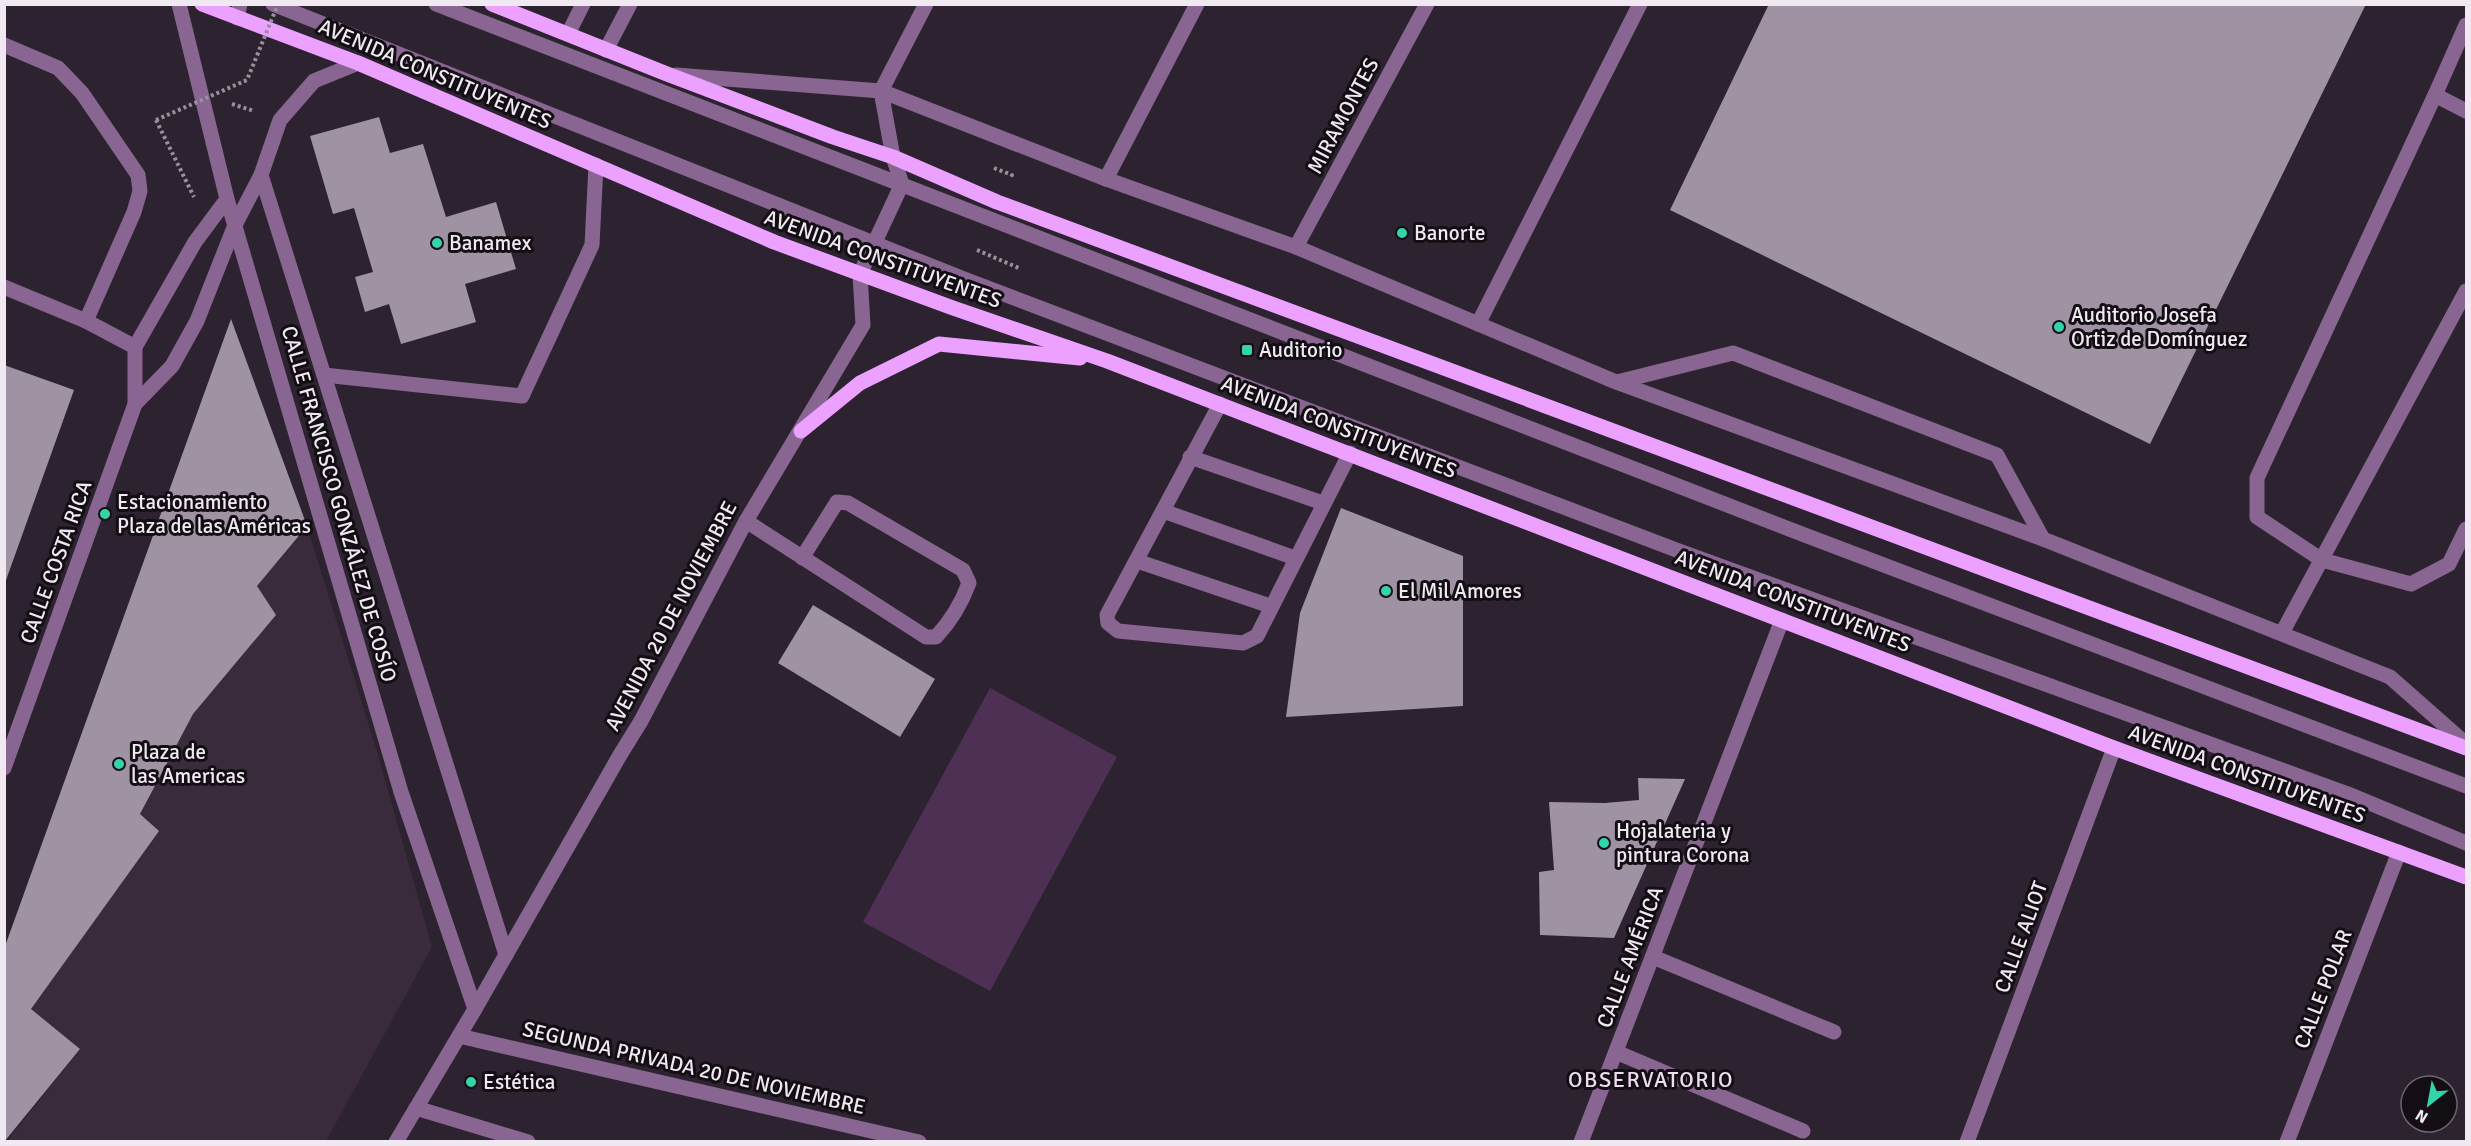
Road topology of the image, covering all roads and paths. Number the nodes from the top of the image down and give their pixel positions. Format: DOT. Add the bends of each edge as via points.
graph roads {
  1 [pos="179,4"];
  2 [pos="202,4"];
  3 [pos="273,4"];
  4 [pos="278,4"];
  5 [pos="436,4"];
  6 [pos="492,4"];
  7 [pos="583,4"];
  8 [pos="630,4"];
  9 [pos="926,4"];
  10 [pos="1197,4"];
  11 [pos="1427,4"];
  12 [pos="1640,4"];
  13 [pos="238,11"];
  14 [pos="2466,25"];
  15 [pos="568,34"];
  16 [pos="4,45"];
  17 [pos="606,50"];
  18 [pos="358,63"];
  19 [pos="667,74"];
  20 [pos="881,91"];
  21 [pos="201,93"];
  22 [pos="2435,95"];
  23 [pos="2466,111"];
  24 [pos="280,120"];
  25 [pos="893,157"];
  26 [pos="596,165"];
  27 [pos="990,167"];
  28 [pos="261,175"];
  29 [pos="1106,179"];
  30 [pos="902,184"];
  31 [pos="195,199"];
  32 [pos="227,200"];
  33 [pos="997,202"];
  34 [pos="990,219"];
  35 [pos="235,225"];
  36 [pos="874,243"];
  37 [pos="1296,247"];
  38 [pos="860,274"];
  39 [pos="964,279"];
  40 [pos="4,287"];
  41 [pos="2466,291"];
  42 [pos="86,321"];
  43 [pos="1478,324"];
  44 [pos="135,347"];
  45 [pos="1107,360"];
  46 [pos="324,375"];
  47 [pos="1616,382"];
  48 [pos="135,404"];
  49 [pos="1220,404"];
  50 [pos="801,430"];
  51 [pos="1350,453"];
  52 [pos="1190,457"];
  53 [pos="1323,503"];
  54 [pos="1163,511"];
  55 [pos="746,520"];
  56 [pos="2466,530"];
  57 [pos="2043,538"];
  58 [pos="802,558"];
  59 [pos="1295,558"];
  60 [pos="2322,560"];
  61 [pos="1137,561"];
  62 [pos="1270,606"];
  63 [pos="1782,620"];
  64 [pos="2282,633"];
  65 [pos="2466,744"];
  66 [pos="2114,748"];
  67 [pos="2466,748"];
  68 [pos="4,768"];
  69 [pos="2466,786"];
  70 [pos="2466,843"];
  71 [pos="2398,852"];
  72 [pos="2466,877"];
  73 [pos="506,955"];
  74 [pos="1653,957"];
  75 [pos="475,1009"];
  76 [pos="1834,1032"];
  77 [pos="459,1036"];
  78 [pos="1616,1052"];
  79 [pos="416,1108"];
  80 [pos="1803,1131"];
  81 [pos="396,1142"];
  82 [pos="528,1142"];
  83 [pos="919,1142"];
  84 [pos="1581,1142"];
  85 [pos="1967,1142"];
  86 [pos="2286,1142"];
  1 -- 21 [label="street, CALLE FRANCISCO GONZÁLEZ DE COSÍO"];
  2 -- 13 [label="main road, AVENIDA CONSTITUYENTES"];
  3 -- 36 [label="street"];
  4 -- 31 [label="path, bridge" via="247,80 156,120"];
  5 -- 30 [label="street"];
  6 -- 15 [label="main road"];
  7 -- 15 [label="street"];
  8 -- 17 [label="street"];
  9 -- 20 [label="street"];
  10 -- 29 [label="street"];
  11 -- 37 [label="street, MIRAMONTES"];
  12 -- 43 [label="street"];
  13 -- 18 [label="main road, AVENIDA CONSTITUYENTES"];
  14 -- 22 [label="street"];
  15 -- 17 [label="main road"];
  16 -- 42 [label="street" via="58,68 81,93 138,175 140,191 134,212"];
  17 -- 19 [label="main road"];
  18 -- 24 [label="street" via="314,81"];
  18 -- 26 [label="main road, AVENIDA CONSTITUYENTES"];
  19 -- 20 [label="street"];
  19 -- 25 [label="main road"];
  20 -- 25 [label="street"];
  20 -- 29 [label="street"];
  21 -- 24 [label="path"];
  21 -- 32 [label="street, CALLE FRANCISCO GONZÁLEZ DE COSÍO"];
  22 -- 23 [label="street"];
  22 -- 60 [label="street" via="2257,478 2257,517"];
  24 -- 28 [label="street"];
  25 -- 30 [label="street"];
  25 -- 33 [label="main road"];
  26 -- 38 [label="main road, AVENIDA CONSTITUYENTES" via="774,242"];
  26 -- 46 [label="street" via="592,245 522,396"];
  27 -- 33 [label="path" via="1012,175"];
  28 -- 35 [label="street, CALLE COSTA RICA"];
  28 -- 46 [label="street, CALLE FRANCISCO GONZÁLEZ DE COSÍO"];
  29 -- 37 [label="street"];
  30 -- 34 [label="street"];
  30 -- 36 [label="street, AVENIDA 20 DE NOVIEMBRE"];
  32 -- 35 [label="street, CALLE FRANCISCO GONZÁLEZ DE COSÍO"];
  32 -- 44 [label="street, CALLE COSTA RICA" via="195,242"];
  33 -- 67 [label="main road"];
  34 -- 39 [label="path"];
  34 -- 69 [label="street" via="1791,530"];
  35 -- 48 [label="street, CALLE COSTA RICA" via="197,321 172,366"];
  35 -- 75 [label="street, CALLE FRANCISCO GONZÁLEZ DE COSÍO" via="401,792"];
  36 -- 38 [label="street, AVENIDA 20 DE NOVIEMBRE"];
  36 -- 39 [label="street"];
  37 -- 43 [label="street"];
  38 -- 45 [label="main road, AVENIDA CONSTITUYENTES"];
  38 -- 50 [label="street, AVENIDA 20 DE NOVIEMBRE" via="863,325"];
  39 -- 70 [label="street" via="1679,551 2348,794"];
  40 -- 42 [label="street"];
  41 -- 60 [label="street"];
  42 -- 44 [label="street"];
  43 -- 47 [label="street"];
  44 -- 48 [label="street, CALLE COSTA RICA"];
  45 -- 49 [label="main road, AVENIDA CONSTITUYENTES"];
  45 -- 50 [label="main road" via="939,344 860,383"];
  46 -- 73 [label="street, CALLE FRANCISCO GONZÁLEZ DE COSÍO"];
  47 -- 57 [label="street"];
  47 -- 57 [label="street" via="1733,354 1997,455"];
  48 -- 68 [label="street, CALLE COSTA RICA"];
  49 -- 51 [label="main road, AVENIDA CONSTITUYENTES"];
  49 -- 52 [label="street"];
  50 -- 55 [label="street, AVENIDA 20 DE NOVIEMBRE"];
  51 -- 53 [label="street"];
  51 -- 63 [label="main road, AVENIDA CONSTITUYENTES"];
  52 -- 53 [label="street"];
  52 -- 54 [label="street"];
  53 -- 59 [label="street"];
  54 -- 59 [label="street"];
  54 -- 61 [label="street"];
  55 -- 58 [label="street"];
  55 -- 73 [label="street, AVENIDA 20 DE NOVIEMBRE" via="641,721"];
  56 -- 60 [label="street" via="2449,564 2411,584"];
  57 -- 64 [label="street"];
  58 -- 58 [label="street" via="926,637 936,637 945,628 969,583 963,570 848,503 837,502"];
  59 -- 62 [label="street"];
  60 -- 64 [label="street"];
  61 -- 62 [label="street"];
  61 -- 62 [label="street" via="1107,615 1108,623 1118,631 1243,643 1257,636"];
  63 -- 66 [label="main road, AVENIDA CONSTITUYENTES"];
  63 -- 74 [label="street, CALLE AMÉRICA"];
  64 -- 65 [label="street" via="2390,677"];
  66 -- 71 [label="main road, AVENIDA CONSTITUYENTES"];
  66 -- 85 [label="street, CALLE ALIOT"];
  71 -- 72 [label="main road, AVENIDA CONSTITUYENTES"];
  71 -- 86 [label="street, CALLE POLAR"];
  73 -- 75 [label="street, AVENIDA 20 DE NOVIEMBRE"];
  74 -- 76 [label="street"];
  74 -- 78 [label="street, CALLE AMÉRICA"];
  75 -- 77 [label="street, AVENIDA 20 DE NOVIEMBRE"];
  77 -- 79 [label="street, AVENIDA 20 DE NOVIEMBRE"];
  77 -- 83 [label="street, SEGUNDA PRIVADA 20 DE NOVIEMBRE"];
  78 -- 80 [label="street"];
  78 -- 84 [label="street, CALLE AMÉRICA"];
  79 -- 81 [label="street, AVENIDA 20 DE NOVIEMBRE"];
  79 -- 82 [label="street"];
}
